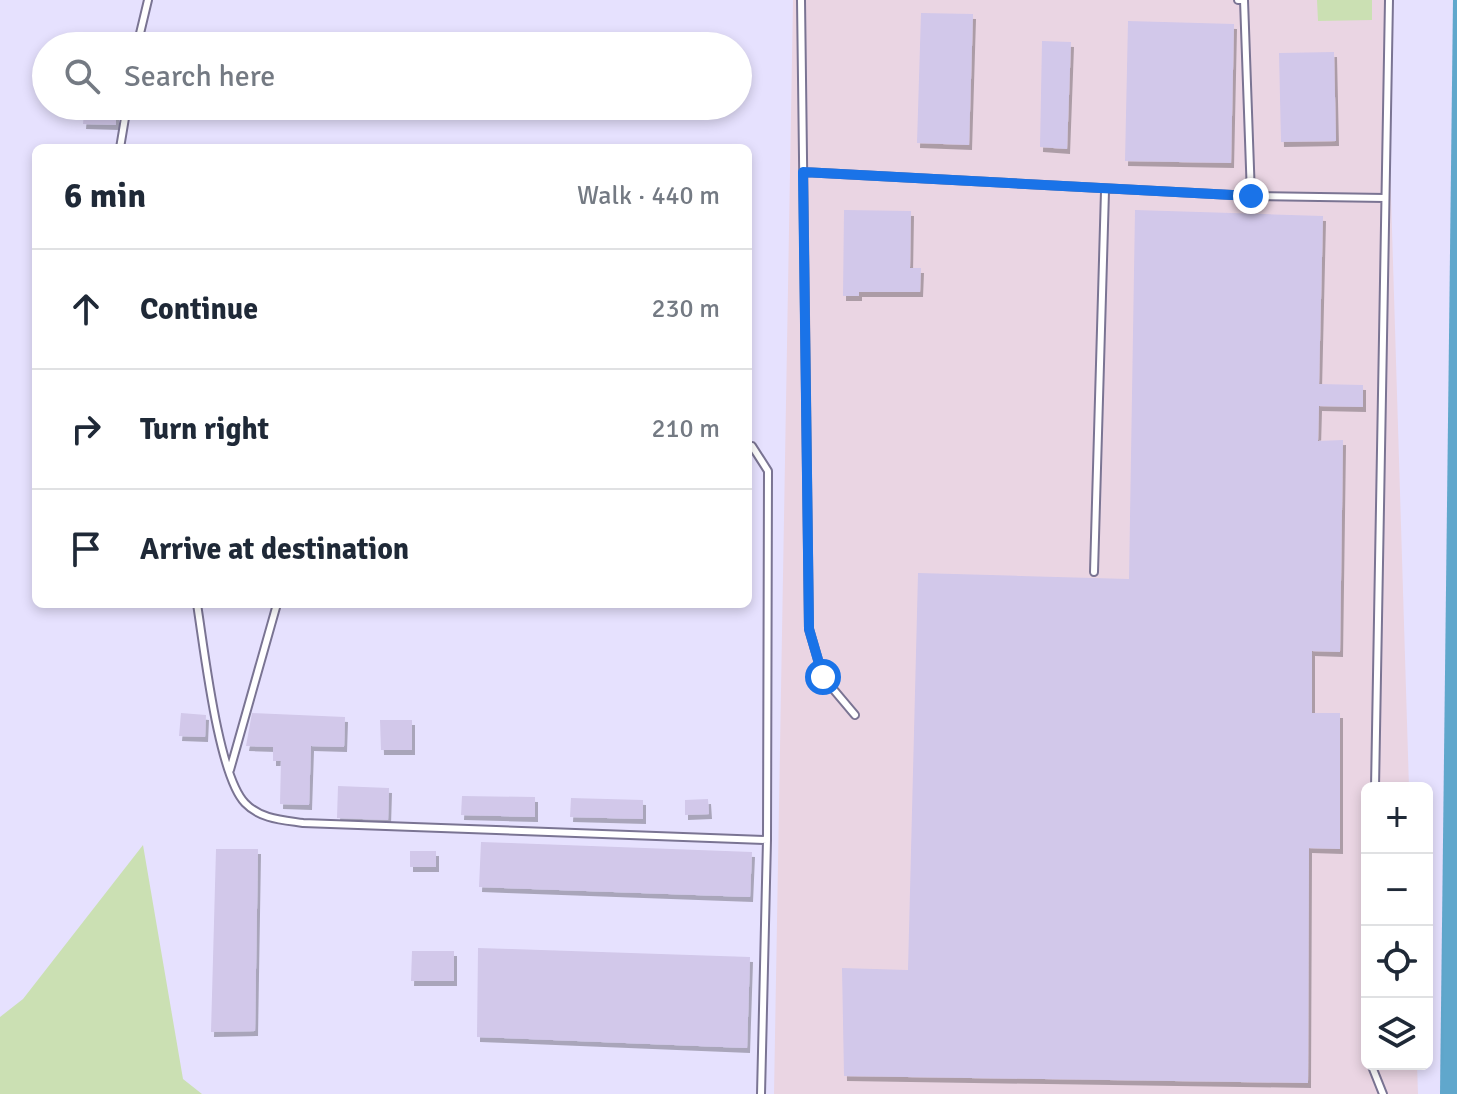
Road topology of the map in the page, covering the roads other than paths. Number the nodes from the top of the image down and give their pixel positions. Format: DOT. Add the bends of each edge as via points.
graph roads {
  1 [pos="148,0"];
  2 [pos="801,0"];
  3 [pos="1238,0"];
  4 [pos="1389,0"];
  5 [pos="140,32"];
  6 [pos="125,120"];
  7 [pos="121,144"];
  8 [pos="803,172"];
  9 [pos="1105,191"];
  10 [pos="1251,196"];
  11 [pos="1385,198"];
  12 [pos="752,446"];
  13 [pos="1094,572"];
  14 [pos="198,608"];
  15 [pos="276,608"];
  16 [pos="855,715"];
  17 [pos="229,771"];
  18 [pos="1375,782"];
  19 [pos="767,840"];
  20 [pos="1373,1070"];
  21 [pos="761,1094"];
  22 [pos="1383,1094"];
  1 -- 5 [label="lane"];
  2 -- 8 [label="lane"];
  3 -- 10 [label="lane" via="1244,0"];
  4 -- 11 [label="lane"];
  6 -- 7 [label="lane"];
  8 -- 9 [label="lane"];
  8 -- 16 [label="lane" via="809,629 823,677"];
  9 -- 10 [label="lane"];
  9 -- 13 [label="lane"];
  10 -- 11 [label="lane"];
  11 -- 18 [label="lane"];
  12 -- 19 [label="lane" via="768,471"];
  14 -- 17 [label="lane"];
  15 -- 17 [label="lane"];
  17 -- 19 [label="lane" via="244,803 269,818 303,823"];
  19 -- 21 [label="lane"];
  20 -- 22 [label="lane"];
}
